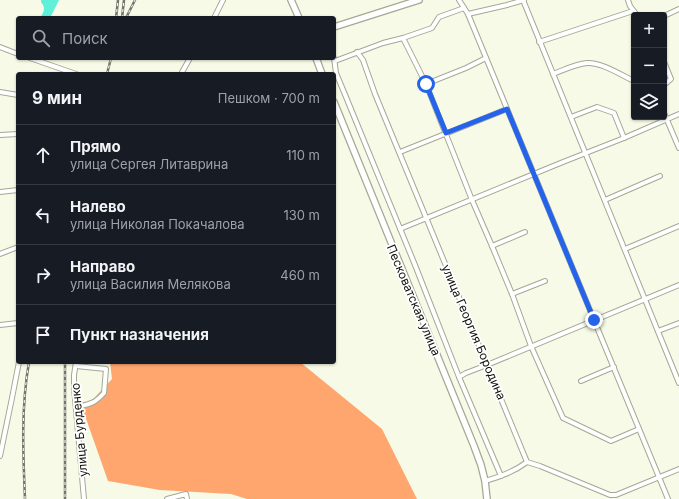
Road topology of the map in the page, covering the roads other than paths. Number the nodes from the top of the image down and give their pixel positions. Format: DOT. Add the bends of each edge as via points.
graph roads {
  1 [pos="223,0"];
  2 [pos="291,0"];
  3 [pos="419,0"];
  4 [pos="459,0"];
  5 [pos="523,0"];
  6 [pos="628,0"];
  7 [pos="464,8"];
  8 [pos="679,9"];
  9 [pos="633,11"];
  10 [pos="468,14"];
  11 [pos="667,15"];
  12 [pos="215,16"];
  13 [pos="298,16"];
  14 [pos="336,26"];
  15 [pos="403,38"];
  16 [pos="539,42"];
  17 [pos="0,47"];
  18 [pos="357,52"];
  19 [pos="16,53"];
  20 [pos="336,58"];
  21 [pos="486,58"];
  22 [pos="36,60"];
  23 [pos="189,60"];
  24 [pos="317,60"];
  25 [pos="334,60"];
  26 [pos="667,69"];
  27 [pos="70,72"];
  28 [pos="182,72"];
  29 [pos="321,72"];
  30 [pos="336,72"];
  31 [pos="336,73"];
  32 [pos="553,74"];
  33 [pos="631,80"];
  34 [pos="667,82"];
  35 [pos="426,84"];
  36 [pos="0,92"];
  37 [pos="16,95"];
  38 [pos="336,107"];
  39 [pos="507,109"];
  40 [pos="679,114"];
  41 [pos="571,116"];
  42 [pos="667,119"];
  43 [pos="664,120"];
  44 [pos="666,120"];
  45 [pos="446,133"];
  46 [pos="16,134"];
  47 [pos="0,135"];
  48 [pos="624,138"];
  49 [pos="679,148"];
  50 [pos="400,152"];
  51 [pos="585,153"];
  52 [pos="534,174"];
  53 [pos="660,176"];
  54 [pos="16,190"];
  55 [pos="0,192"];
  56 [pos="472,200"];
  57 [pos="605,200"];
  58 [pos="426,218"];
  59 [pos="679,226"];
  60 [pos="400,229"];
  61 [pos="525,232"];
  62 [pos="492,246"];
  63 [pos="16,248"];
  64 [pos="625,249"];
  65 [pos="0,254"];
  66 [pos="545,281"];
  67 [pos="679,284"];
  68 [pos="512,294"];
  69 [pos="645,298"];
  70 [pos="594,320"];
  71 [pos="16,323"];
  72 [pos="679,323"];
  73 [pos="0,325"];
  74 [pos="658,331"];
  75 [pos="531,346"];
  76 [pos="18,364"];
  77 [pos="76,364"];
  78 [pos="487,365"];
  79 [pos="614,367"];
  80 [pos="459,377"];
  81 [pos="678,379"];
  82 [pos="581,381"];
  83 [pos="76,407"];
  84 [pos="639,429"];
  85 [pos="2,434"];
  86 [pos="0,456"];
  87 [pos="527,462"];
  88 [pos="679,469"];
  89 [pos="501,476"];
  90 [pos="659,477"];
  91 [pos="485,481"];
  92 [pos="84,499"];
  93 [pos="167,499"];
  94 [pos="187,499"];
  95 [pos="487,499"];
  96 [pos="668,499"];
  1 -- 12 [label="street"];
  2 -- 13 [label="main road"];
  3 -- 14 [label="main road"];
  4 -- 7 [label="street"];
  5 -- 10 [label="street"];
  5 -- 16 [label="street"];
  6 -- 9 [label="street"];
  7 -- 10 [label="street"];
  7 -- 15 [label="street" via="439,17 432,28"];
  8 -- 11 [label="street"];
  9 -- 16 [label="street"];
  10 -- 21 [label="street"];
  15 -- 18 [label="street"];
  15 -- 35 [label="street"];
  16 -- 32 [label="street"];
  17 -- 19 [label="street"];
  18 -- 20 [label="street"];
  18 -- 50 [label="street, улица Георгия Бородина" via="363,60"];
  21 -- 35 [label="street"];
  21 -- 39 [label="street"];
  22 -- 27 [label="street"];
  23 -- 28 [label="street"];
  24 -- 29 [label="main road"];
  25 -- 30 [label="street"];
  26 -- 34 [label="street" via="671,79"];
  31 -- 60 [label="street"];
  32 -- 33 [label="street" via="587,63 607,68"];
  32 -- 41 [label="street"];
  35 -- 45 [label="street"];
  36 -- 37 [label="street"];
  38 -- 91 [label="main road, Песковатская улица" via="463,419"];
  39 -- 45 [label="street"];
  39 -- 52 [label="street"];
  40 -- 42 [label="street"];
  41 -- 48 [label="street" via="597,107 614,113"];
  41 -- 51 [label="street"];
  43 -- 48 [label="street"];
  44 -- 49 [label="street"];
  45 -- 50 [label="street"];
  45 -- 56 [label="street"];
  46 -- 47 [label="street"];
  48 -- 51 [label="street"];
  50 -- 58 [label="street, улица Георгия Бородина"];
  51 -- 52 [label="street"];
  51 -- 57 [label="street"];
  52 -- 56 [label="street"];
  52 -- 70 [label="street"];
  53 -- 57 [label="street"];
  54 -- 55 [label="street"];
  56 -- 58 [label="street"];
  56 -- 62 [label="street"];
  57 -- 64 [label="street"];
  58 -- 60 [label="street"];
  58 -- 78 [label="street, улица Георгия Бородина"];
  59 -- 64 [label="street"];
  60 -- 80 [label="street"];
  61 -- 62 [label="street"];
  62 -- 68 [label="street"];
  63 -- 65 [label="street"];
  64 -- 69 [label="street"];
  66 -- 68 [label="street"];
  67 -- 69 [label="street"];
  68 -- 75 [label="street"];
  69 -- 70 [label="street"];
  69 -- 74 [label="street"];
  70 -- 75 [label="street"];
  70 -- 79 [label="street"];
  71 -- 73 [label="street"];
  72 -- 74 [label="street"];
  74 -- 81 [label="street"];
  75 -- 78 [label="street"];
  75 -- 84 [label="street" via="563,418 611,441"];
  76 -- 85 [label="street"];
  77 -- 83 [label="street, улица Бурденко"];
  77 -- 83 [label="street" via="106,369 104,393 97,401"];
  78 -- 80 [label="street"];
  78 -- 87 [label="street, улица Георгия Бородина"];
  79 -- 82 [label="street"];
  79 -- 84 [label="street"];
  80 -- 89 [label="street"];
  83 -- 92 [label="street, улица Бурденко"];
  84 -- 90 [label="street"];
  85 -- 86 [label="street"];
  87 -- 89 [label="street"];
  87 -- 90 [label="street" via="610,495 616,495"];
  88 -- 90 [label="street"];
  89 -- 91 [label="street"];
  90 -- 96 [label="street"];
  91 -- 95 [label="main road, Песковатская улица"];
  93 -- 94 [label="street" via="186,494"];
}
